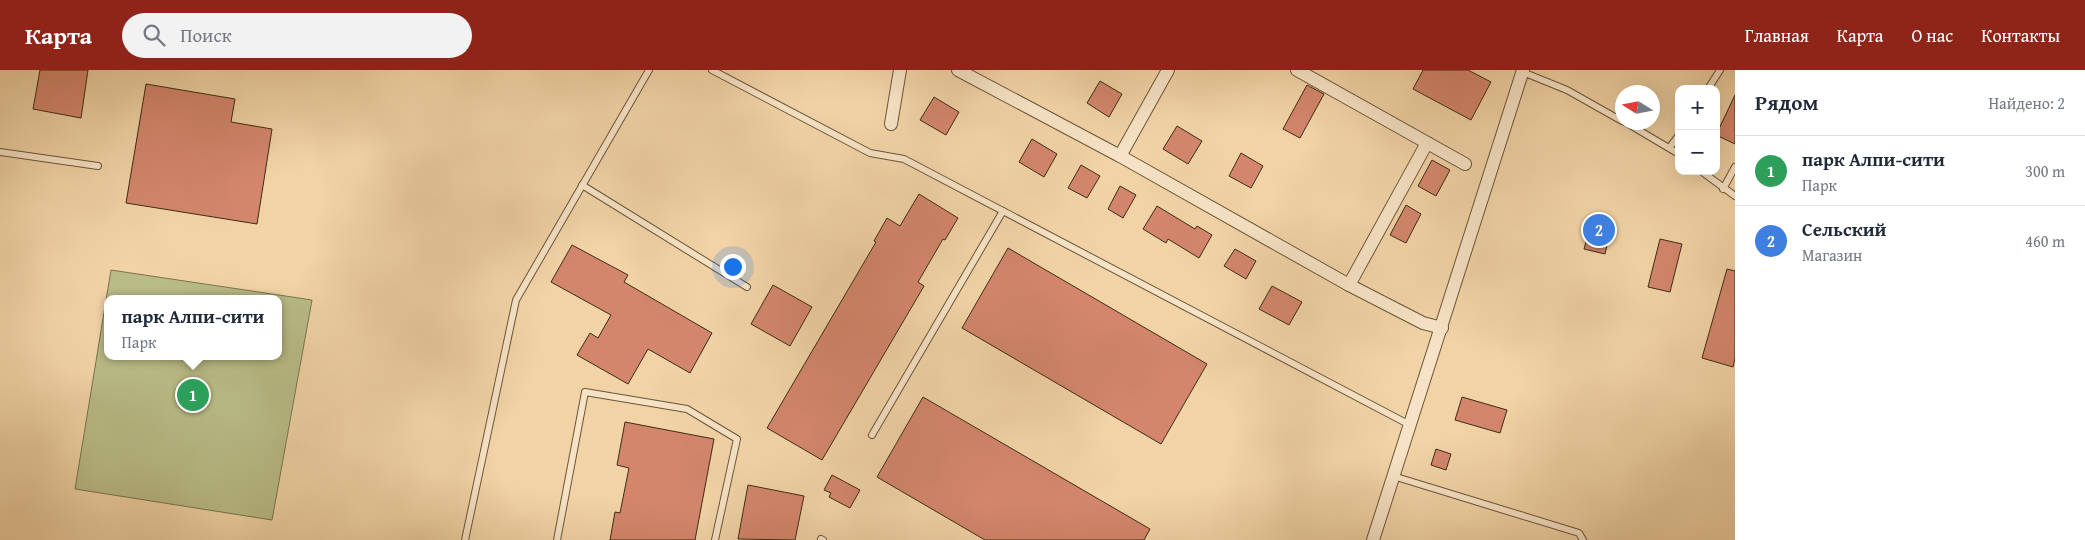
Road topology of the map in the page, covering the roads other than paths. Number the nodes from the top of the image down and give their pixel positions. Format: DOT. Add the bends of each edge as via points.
graph roads {
  1 [pos="650,70"];
  2 [pos="712,70"];
  3 [pos="900,70"];
  4 [pos="958,70"];
  5 [pos="1168,70"];
  6 [pos="1297,70"];
  7 [pos="1720,70"];
  8 [pos="1521,71"];
  9 [pos="1711,85"];
  10 [pos="1615,117"];
  11 [pos="891,124"];
  12 [pos="1639,130"];
  13 [pos="1675,141"];
  14 [pos="1427,144"];
  15 [pos="1670,147"];
  16 [pos="1675,151"];
  17 [pos="0,152"];
  18 [pos="1120,156"];
  19 [pos="1465,164"];
  20 [pos="98,166"];
  21 [pos="1735,167"];
  22 [pos="1706,175"];
  23 [pos="582,185"];
  24 [pos="1723,189"];
  25 [pos="1735,196"];
  26 [pos="1003,210"];
  27 [pos="1349,284"];
  28 [pos="747,287"];
  29 [pos="1442,328"];
  30 [pos="1410,425"];
  31 [pos="872,435"];
  32 [pos="1393,476"];
  33 [pos="465,540"];
  34 [pos="557,540"];
  35 [pos="716,540"];
  36 [pos="1373,540"];
  37 [pos="1583,540"];
  1 -- 23 [label="lane"];
  2 -- 26 [label="lane" via="870,153 904,159"];
  3 -- 11 [label="street"];
  4 -- 18 [label="street"];
  5 -- 18 [label="street"];
  6 -- 14 [label="street"];
  7 -- 9 [label="lane"];
  8 -- 10 [label="lane" via="1567,90"];
  8 -- 29 [label="street"];
  12 -- 15 [label="lane"];
  13 -- 15 [label="lane"];
  14 -- 19 [label="street"];
  14 -- 27 [label="street"];
  15 -- 16 [label="lane"];
  17 -- 20 [label="lane"];
  18 -- 27 [label="street"];
  21 -- 24 [label="lane"];
  22 -- 24 [label="lane"];
  23 -- 28 [label="lane"];
  23 -- 33 [label="lane" via="516,300"];
  24 -- 25 [label="lane"];
  26 -- 30 [label="lane"];
  26 -- 31 [label="lane"];
  27 -- 29 [label="street" via="1422,323"];
  29 -- 30 [label="street"];
  30 -- 32 [label="street"];
  32 -- 36 [label="street"];
  32 -- 37 [label="lane" via="1579,532"];
  34 -- 35 [label="lane" via="585,392 687,409 737,439"];
}
